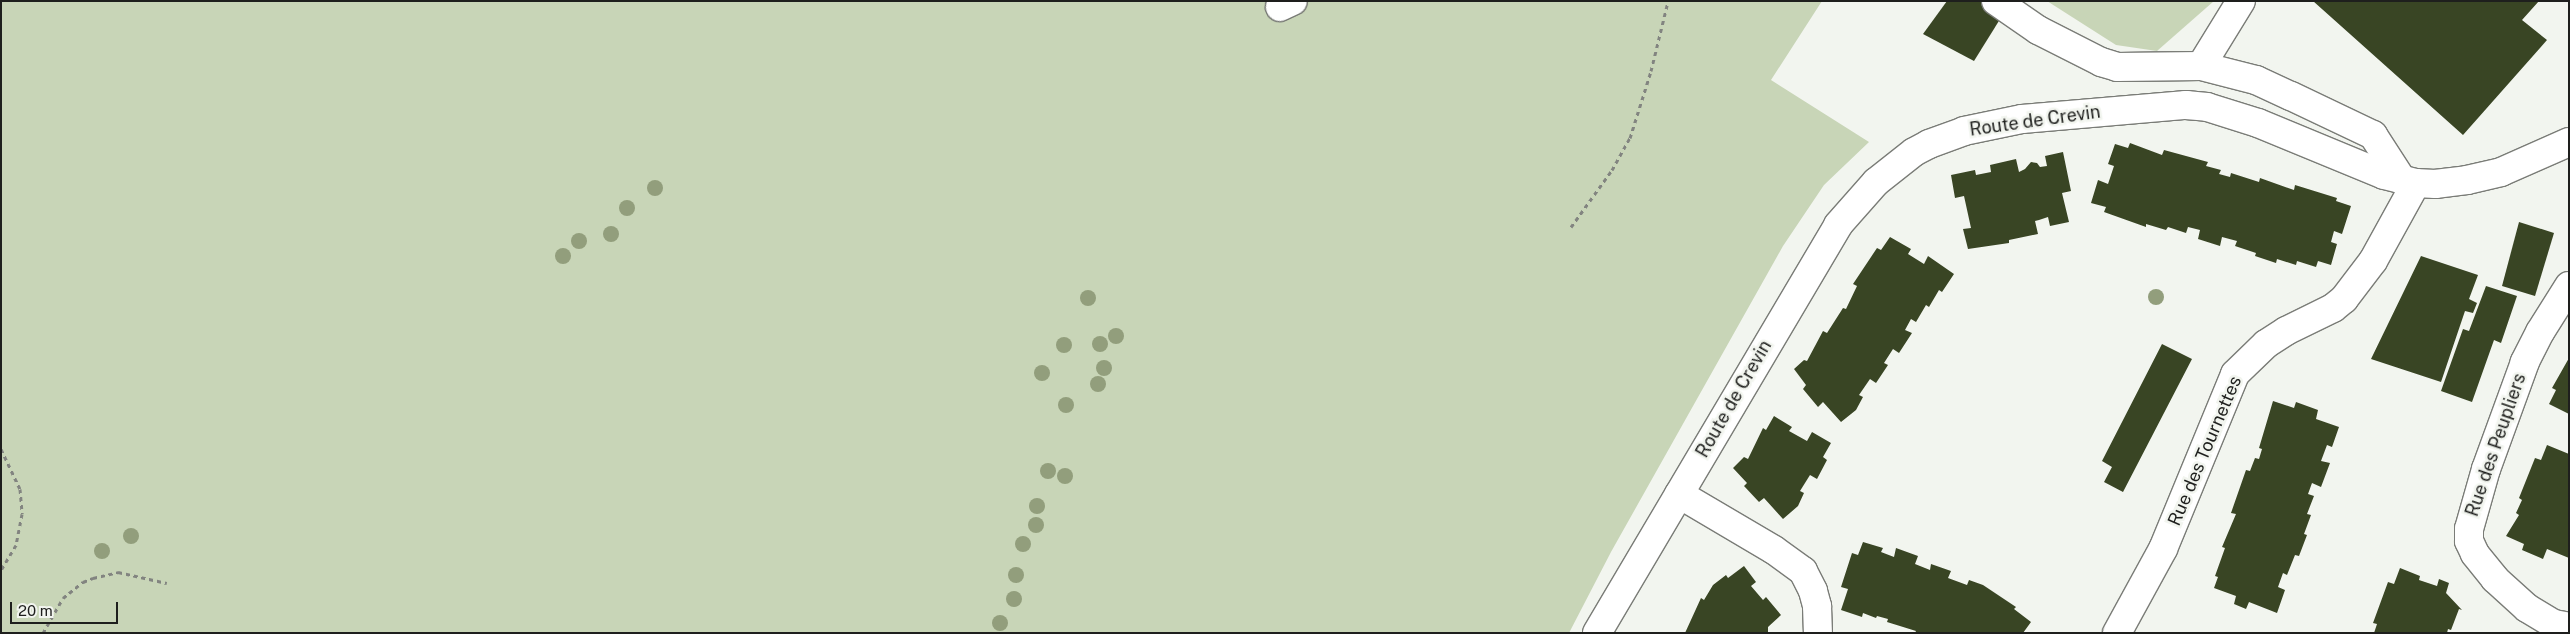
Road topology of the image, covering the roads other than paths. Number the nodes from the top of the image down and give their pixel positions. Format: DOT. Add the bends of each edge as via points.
graph roads {
  1 [pos="1996,1"];
  2 [pos="2241,1"];
  3 [pos="2201,66"];
  4 [pos="2569,142"];
  5 [pos="2409,182"];
  6 [pos="2569,286"];
  7 [pos="1679,494"];
  8 [pos="2569,627"];
  9 [pos="1598,633"];
  10 [pos="1818,633"];
  11 [pos="2117,633"];
  1 -- 3 [label="street" via="2038,30 2116,67"];
  2 -- 3 [label="street"];
  3 -- 5 [label="street" via="2256,80 2373,135"];
  4 -- 5 [label="street, Route de Crevin" via="2484,177 2453,183"];
  5 -- 7 [label="street, Route de Crevin" via="2226,112 2186,105 2022,119 1964,130 1929,144 1876,182 1838,225"];
  5 -- 11 [label="street, Rue des Tournettes" via="2373,261 2344,299 2266,344 2235,374 2163,549"];
  6 -- 8 [label="street, Rue des Peupliers" via="2525,362 2486,469 2469,529 2469,541 2475,554 2495,579 2527,608 2554,624"];
  7 -- 9 [label="street, Route de Crevin"];
  7 -- 10 [label="street" via="1803,571 1817,606"];
}
